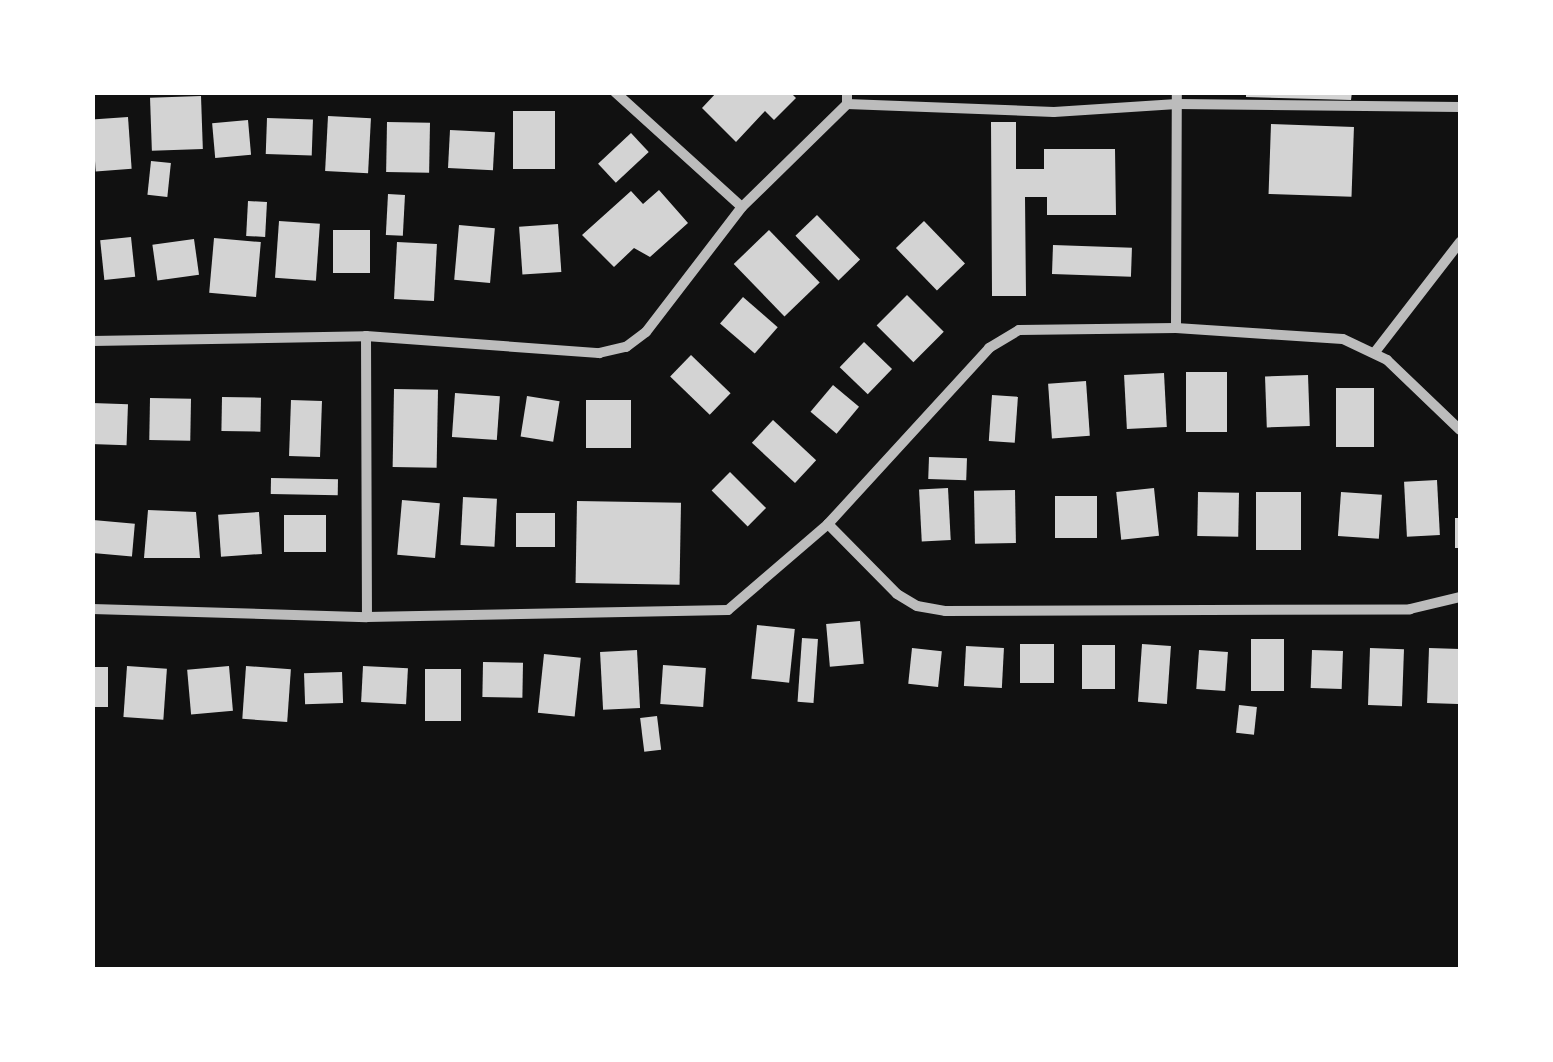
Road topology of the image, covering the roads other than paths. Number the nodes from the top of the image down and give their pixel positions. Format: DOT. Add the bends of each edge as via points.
graph roads {
  1 [pos="615,92"];
  2 [pos="847,98"];
  3 [pos="1177,98"];
  4 [pos="1460,107"];
  5 [pos="742,207"];
  6 [pos="1460,242"];
  7 [pos="1176,328"];
  8 [pos="366,336"];
  9 [pos="92,341"];
  10 [pos="1375,352"];
  11 [pos="1460,430"];
  12 [pos="828,524"];
  13 [pos="1460,596"];
  14 [pos="92,610"];
  15 [pos="367,616"];
  1 -- 5 [label="street"];
  2 -- 3 [label="street" via="1054,112"];
  2 -- 5 [label="street"];
  3 -- 4 [label="street"];
  3 -- 7 [label="street"];
  5 -- 8 [label="street" via="646,332 626,347 599,353"];
  6 -- 10 [label="street"];
  7 -- 10 [label="street" via="1342,339"];
  7 -- 12 [label="street" via="1019,330 1004,336"];
  8 -- 9 [label="street"];
  8 -- 15 [label="street"];
  10 -- 11 [label="street"];
  12 -- 13 [label="street" via="897,594 945,611 1410,609"];
  12 -- 15 [label="street" via="728,610"];
  14 -- 15 [label="street"];
}
